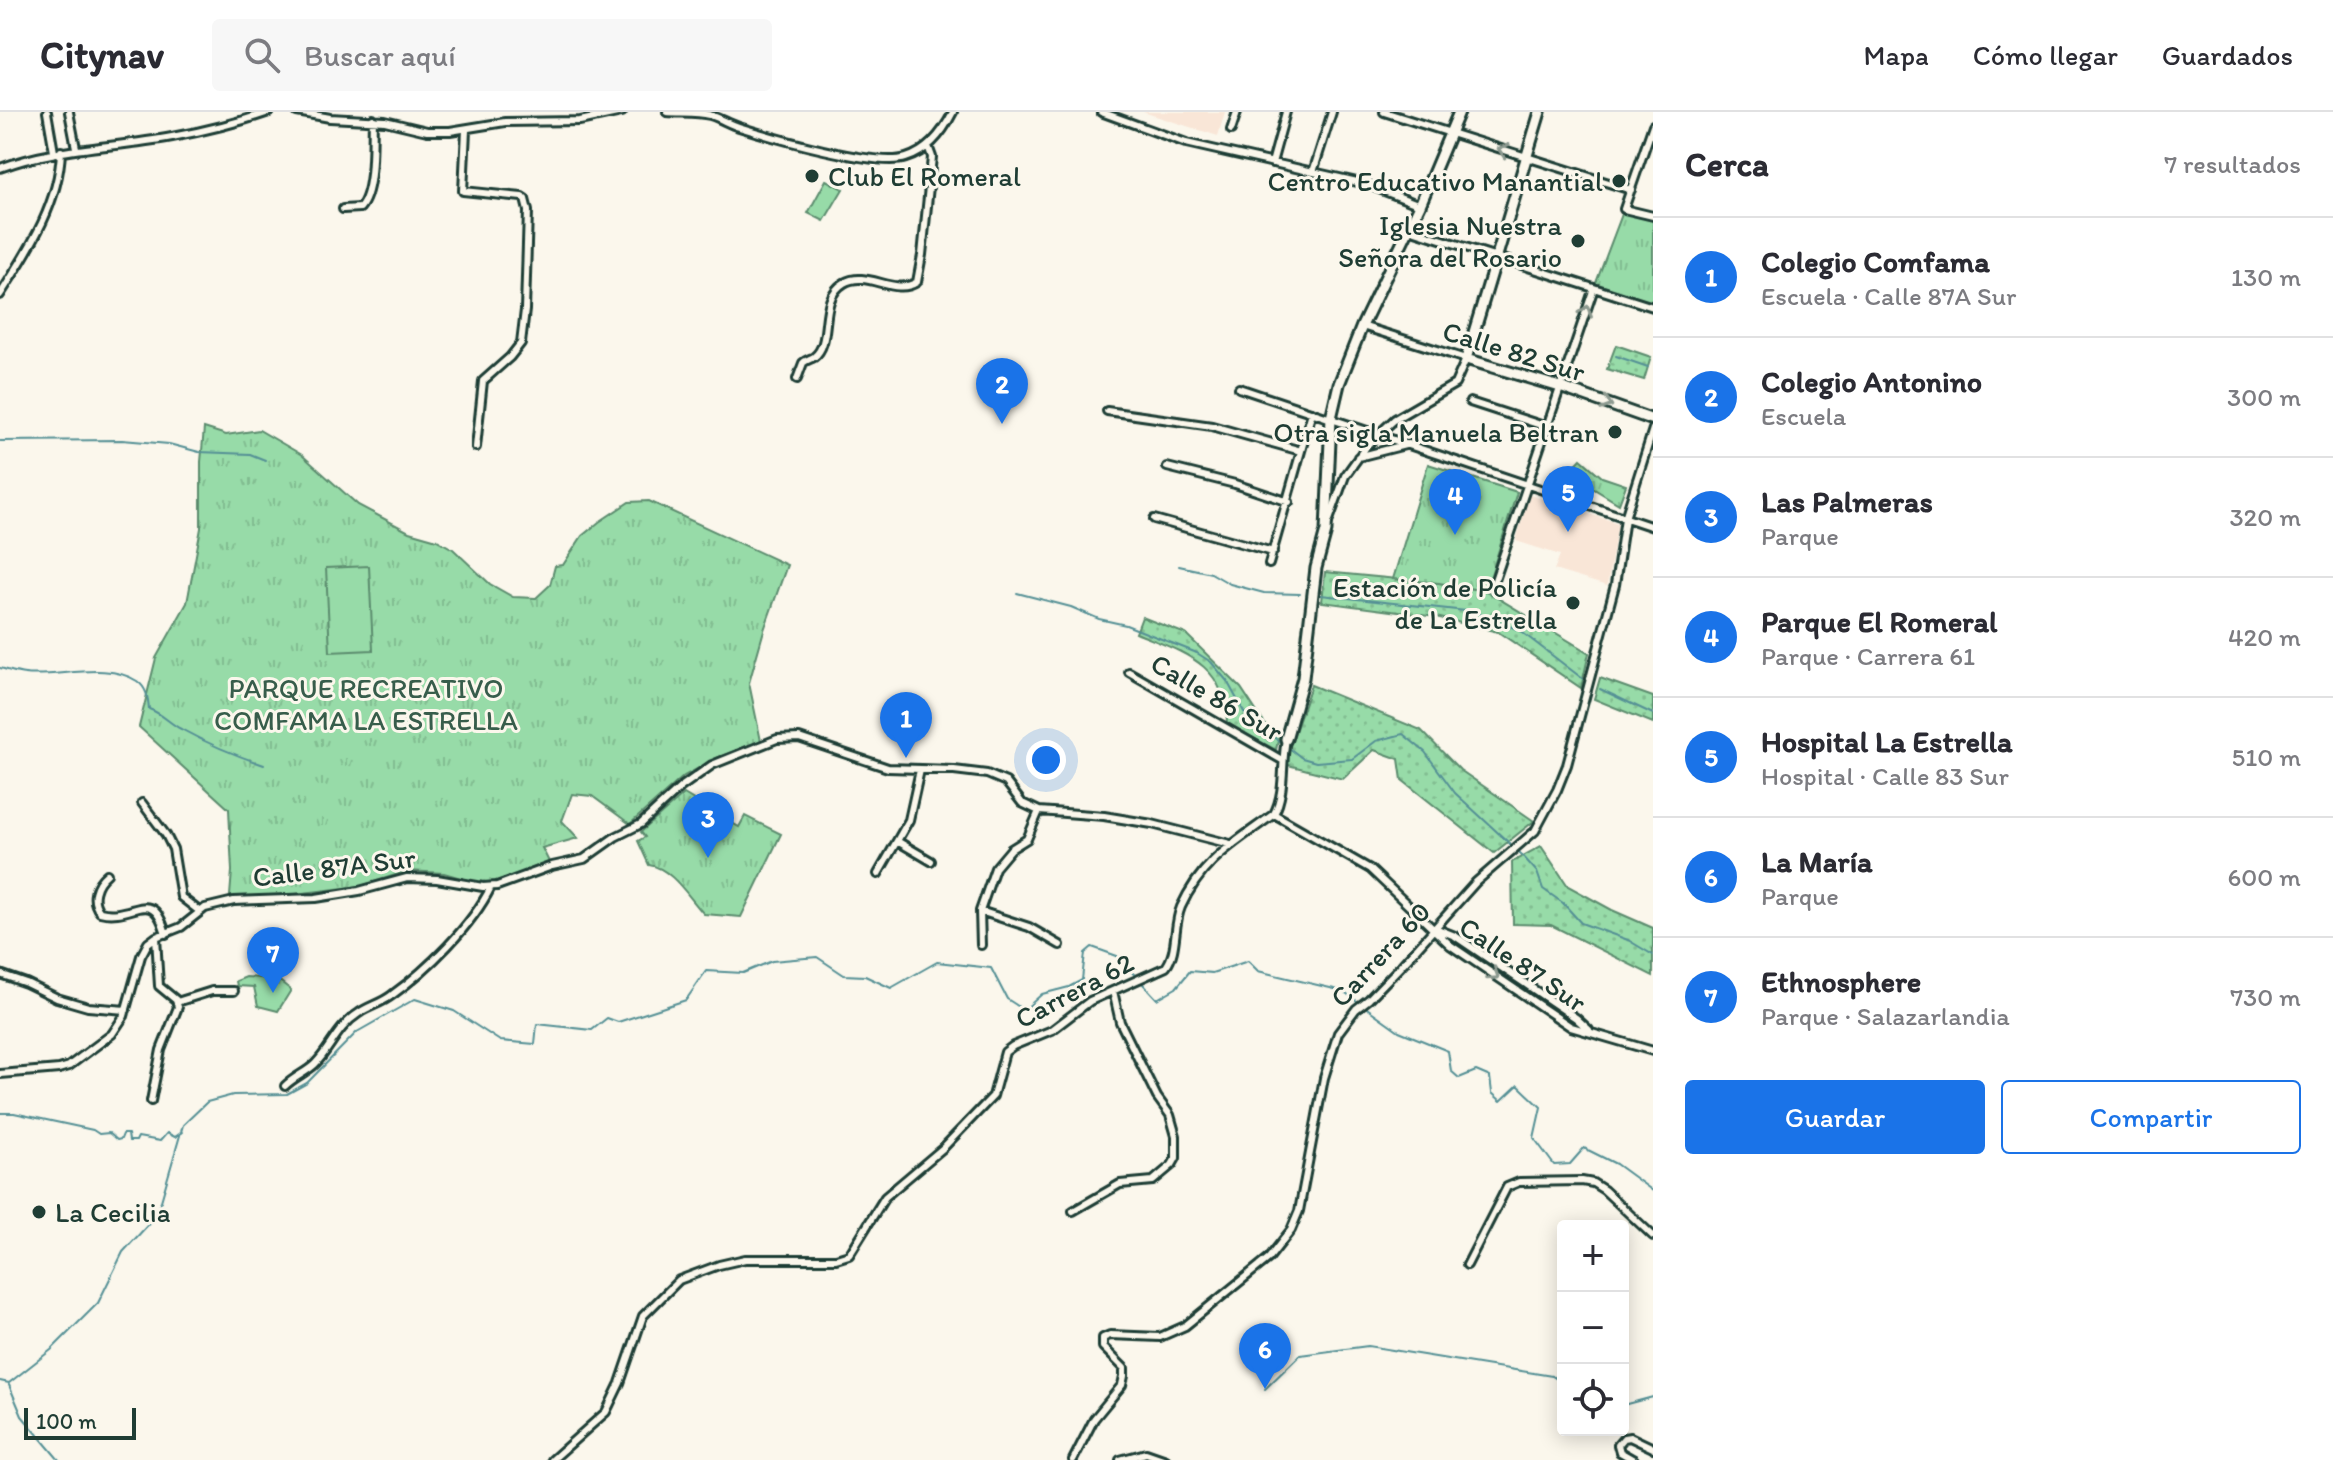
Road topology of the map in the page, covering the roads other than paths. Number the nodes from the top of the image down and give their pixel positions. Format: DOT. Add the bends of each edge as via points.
graph roads {
  1 [pos="47,112"];
  2 [pos="69,112"];
  3 [pos="269,112"];
  4 [pos="297,112"];
  5 [pos="622,112"];
  6 [pos="667,112"];
  7 [pos="953,112"];
  8 [pos="1101,112"];
  9 [pos="1237,112"];
  10 [pos="1286,112"];
  11 [pos="1332,112"];
  12 [pos="1384,112"];
  13 [pos="1459,112"];
  14 [pos="1540,112"];
  15 [pos="710,114"];
  16 [pos="373,119"];
  17 [pos="1653,125"];
  18 [pos="466,130"];
  19 [pos="1231,130"];
  20 [pos="1451,133"];
  21 [pos="928,146"];
  22 [pos="76,148"];
  23 [pos="57,151"];
  24 [pos="1527,157"];
  25 [pos="1272,163"];
  26 [pos="1,167"];
  27 [pos="1313,172"];
  28 [pos="1631,190"];
  29 [pos="1420,205"];
  30 [pos="343,209"];
  31 [pos="1653,216"];
  32 [pos="1409,229"];
  33 [pos="1497,257"];
  34 [pos="1594,288"];
  35 [pos="0,295"];
  36 [pos="1653,307"];
  37 [pos="1362,326"];
  38 [pos="1466,359"];
  39 [pos="797,379"];
  40 [pos="1560,387"];
  41 [pos="1239,388"];
  42 [pos="1470,402"];
  43 [pos="1107,411"];
  44 [pos="1312,412"];
  45 [pos="1331,418"];
  46 [pos="1653,420"];
  47 [pos="1547,427"];
  48 [pos="1653,429"];
  49 [pos="1378,434"];
  50 [pos="1409,444"];
  51 [pos="476,447"];
  52 [pos="1301,451"];
  53 [pos="1357,457"];
  54 [pos="1167,467"];
  55 [pos="1527,484"];
  56 [pos="1289,502"];
  57 [pos="1625,518"];
  58 [pos="1154,519"];
  59 [pos="1653,527"];
  60 [pos="1326,531"];
  61 [pos="1273,552"];
  62 [pos="1269,564"];
  63 [pos="1493,586"];
  64 [pos="1129,672"];
  65 [pos="1286,739"];
  66 [pos="1282,760"];
  67 [pos="920,770"];
  68 [pos="142,803"];
  69 [pos="1039,811"];
  70 [pos="1274,814"];
  71 [pos="897,841"];
  72 [pos="1230,844"];
  73 [pos="931,861"];
  74 [pos="107,874"];
  75 [pos="878,874"];
  76 [pos="491,887"];
  77 [pos="199,911"];
  78 [pos="980,911"];
  79 [pos="1433,927"];
  80 [pos="166,934"];
  81 [pos="156,937"];
  82 [pos="981,945"];
  83 [pos="1060,945"];
  84 [pos="0,974"];
  85 [pos="234,991"];
  86 [pos="1113,991"];
  87 [pos="177,1002"];
  88 [pos="126,1010"];
  89 [pos="1653,1051"];
  90 [pos="0,1067"];
  91 [pos="9,1072"];
  92 [pos="0,1074"];
  93 [pos="285,1086"];
  94 [pos="151,1101"];
  95 [pos="1073,1211"];
  96 [pos="1653,1236"];
  97 [pos="1467,1265"];
  98 [pos="1653,1448"];
  99 [pos="552,1460"];
  100 [pos="1073,1460"];
  101 [pos="1120,1460"];
  102 [pos="1166,1460"];
  103 [pos="1634,1460"];
  1 -- 23 [label="street"];
  2 -- 22 [label="street"];
  3 -- 22 [label="street" via="171,137"];
  4 -- 16 [label="street"];
  5 -- 18 [label="street" via="580,121 505,122"];
  6 -- 15 [label="street"];
  7 -- 21 [label="street"];
  8 -- 25 [label="street" via="1186,143"];
  9 -- 19 [label="street"];
  10 -- 25 [label="street"];
  11 -- 27 [label="street"];
  12 -- 20 [label="street"];
  13 -- 20 [label="street"];
  14 -- 24 [label="street"];
  15 -- 21 [label="street" via="787,142 853,156 905,159"];
  16 -- 18 [label="street" via="427,131"];
  16 -- 30 [label="street" via="365,202 360,208"];
  17 -- 28 [label="street"];
  18 -- 51 [label="street" via="463,191 522,197 528,211 523,330 517,350 483,381"];
  24 -- 20 [label="street, one-way"];
  20 -- 29 [label="street"];
  21 -- 39 [label="street" via="932,157 917,282 894,286 858,279 836,288 816,355 805,360"];
  22 -- 23 [label="street"];
  23 -- 26 [label="street"];
  23 -- 35 [label="street" via="60,167 38,235"];
  24 -- 28 [label="street"];
  24 -- 33 [label="street"];
  25 -- 27 [label="street"];
  27 -- 29 [label="street" via="1366,184"];
  28 -- 31 [label="street" via="1624,209"];
  29 -- 32 [label="street"];
  32 -- 33 [label="street"];
  32 -- 37 [label="street"];
  33 -- 34 [label="street"];
  33 -- 38 [label="street"];
  34 -- 36 [label="street"];
  40 -- 34 [label="street, one-way"];
  37 -- 38 [label="street, Calle 82 Sur"];
  37 -- 45 [label="street"];
  38 -- 40 [label="street, Calle 82 Sur"];
  38 -- 49 [label="street" via="1455,384"];
  40 -- 46 [label="street, Calle 82 Sur, one-way"];
  40 -- 47 [label="street"];
  41 -- 44 [label="street"];
  42 -- 47 [label="street"];
  43 -- 52 [label="street" via="1212,426"];
  44 -- 45 [label="street"];
  44 -- 52 [label="street"];
  45 -- 49 [label="street"];
  45 -- 60 [label="street"];
  47 -- 55 [label="street"];
  48 -- 57 [label="street, Carrera 60"];
  49 -- 50 [label="street"];
  49 -- 53 [label="street"];
  50 -- 53 [label="street"];
  50 -- 55 [label="street"];
  52 -- 56 [label="street"];
  53 -- 60 [label="street"];
  54 -- 56 [label="street"];
  55 -- 57 [label="street"];
  55 -- 63 [label="street"];
  56 -- 61 [label="street"];
  57 -- 59 [label="street"];
  57 -- 79 [label="street, Carrera 60" via="1615,585 1567,765 1541,821"];
  58 -- 61 [label="street"];
  60 -- 65 [label="street" via="1316,568 1303,678"];
  61 -- 62 [label="street"];
  64 -- 66 [label="street, Calle 86 Sur"];
  65 -- 66 [label="street"];
  66 -- 70 [label="street"];
  67 -- 69 [label="street, Calle 87A Sur" via="972,771 999,778 1022,803"];
  67 -- 71 [label="street" via="912,811"];
  67 -- 76 [label="street, Calle 87A Sur" via="888,768 799,738 777,739 712,765 641,824 584,859"];
  68 -- 77 [label="street" via="173,849 181,897"];
  69 -- 72 [label="street" via="1152,824"];
  69 -- 78 [label="street" via="1027,839 995,868"];
  70 -- 72 [label="street, Carrera 62"];
  70 -- 79 [label="street, Calle 87 Sur" via="1370,869"];
  71 -- 73 [label="street"];
  71 -- 75 [label="street"];
  72 -- 86 [label="street, Carrera 62" via="1212,860 1182,906 1172,960"];
  74 -- 80 [label="street" via="94,899 100,912 154,908"];
  76 -- 77 [label="street, Calle 87A Sur" via="407,878 337,894 234,901"];
  76 -- 93 [label="street" via="469,923 419,972 389,997 358,1013 314,1065"];
  77 -- 80 [label="street, Calle 87A Sur"];
  78 -- 82 [label="street"];
  78 -- 83 [label="street" via="1029,927"];
  79 -- 89 [label="street, Calle 87 Sur" via="1450,945 1571,1027"];
  79 -- 100 [label="street, Carrera 60" via="1344,1024 1332,1047 1291,1230 1264,1263 1185,1326 1160,1337 1103,1338 1103,1347 1124,1368 1122,1385 1094,1419"];
  80 -- 81 [label="street, Calle 87A Sur"];
  81 -- 87 [label="street" via="159,986"];
  81 -- 88 [label="street" via="141,956"];
  84 -- 88 [label="street" via="88,1007"];
  85 -- 87 [label="street" via="212,991"];
  86 -- 95 [label="street" via="1120,1022 1170,1115 1176,1158 1153,1181 1120,1184"];
  86 -- 99 [label="street, Carrera 62" via="1005,1052 993,1096 885,1197 849,1255 739,1260 685,1276 673,1285 643,1316 606,1412"];
  87 -- 94 [label="street"];
  88 -- 91 [label="street" via="112,1034 69,1066"];
  90 -- 91 [label="street"];
  91 -- 92 [label="street"];
  96 -- 97 [label="street" via="1593,1183 1519,1182 1507,1187"];
  98 -- 103 [label="street" via="1624,1438 1620,1452"];
  101 -- 102 [label="street" via="1146,1453"];
}
